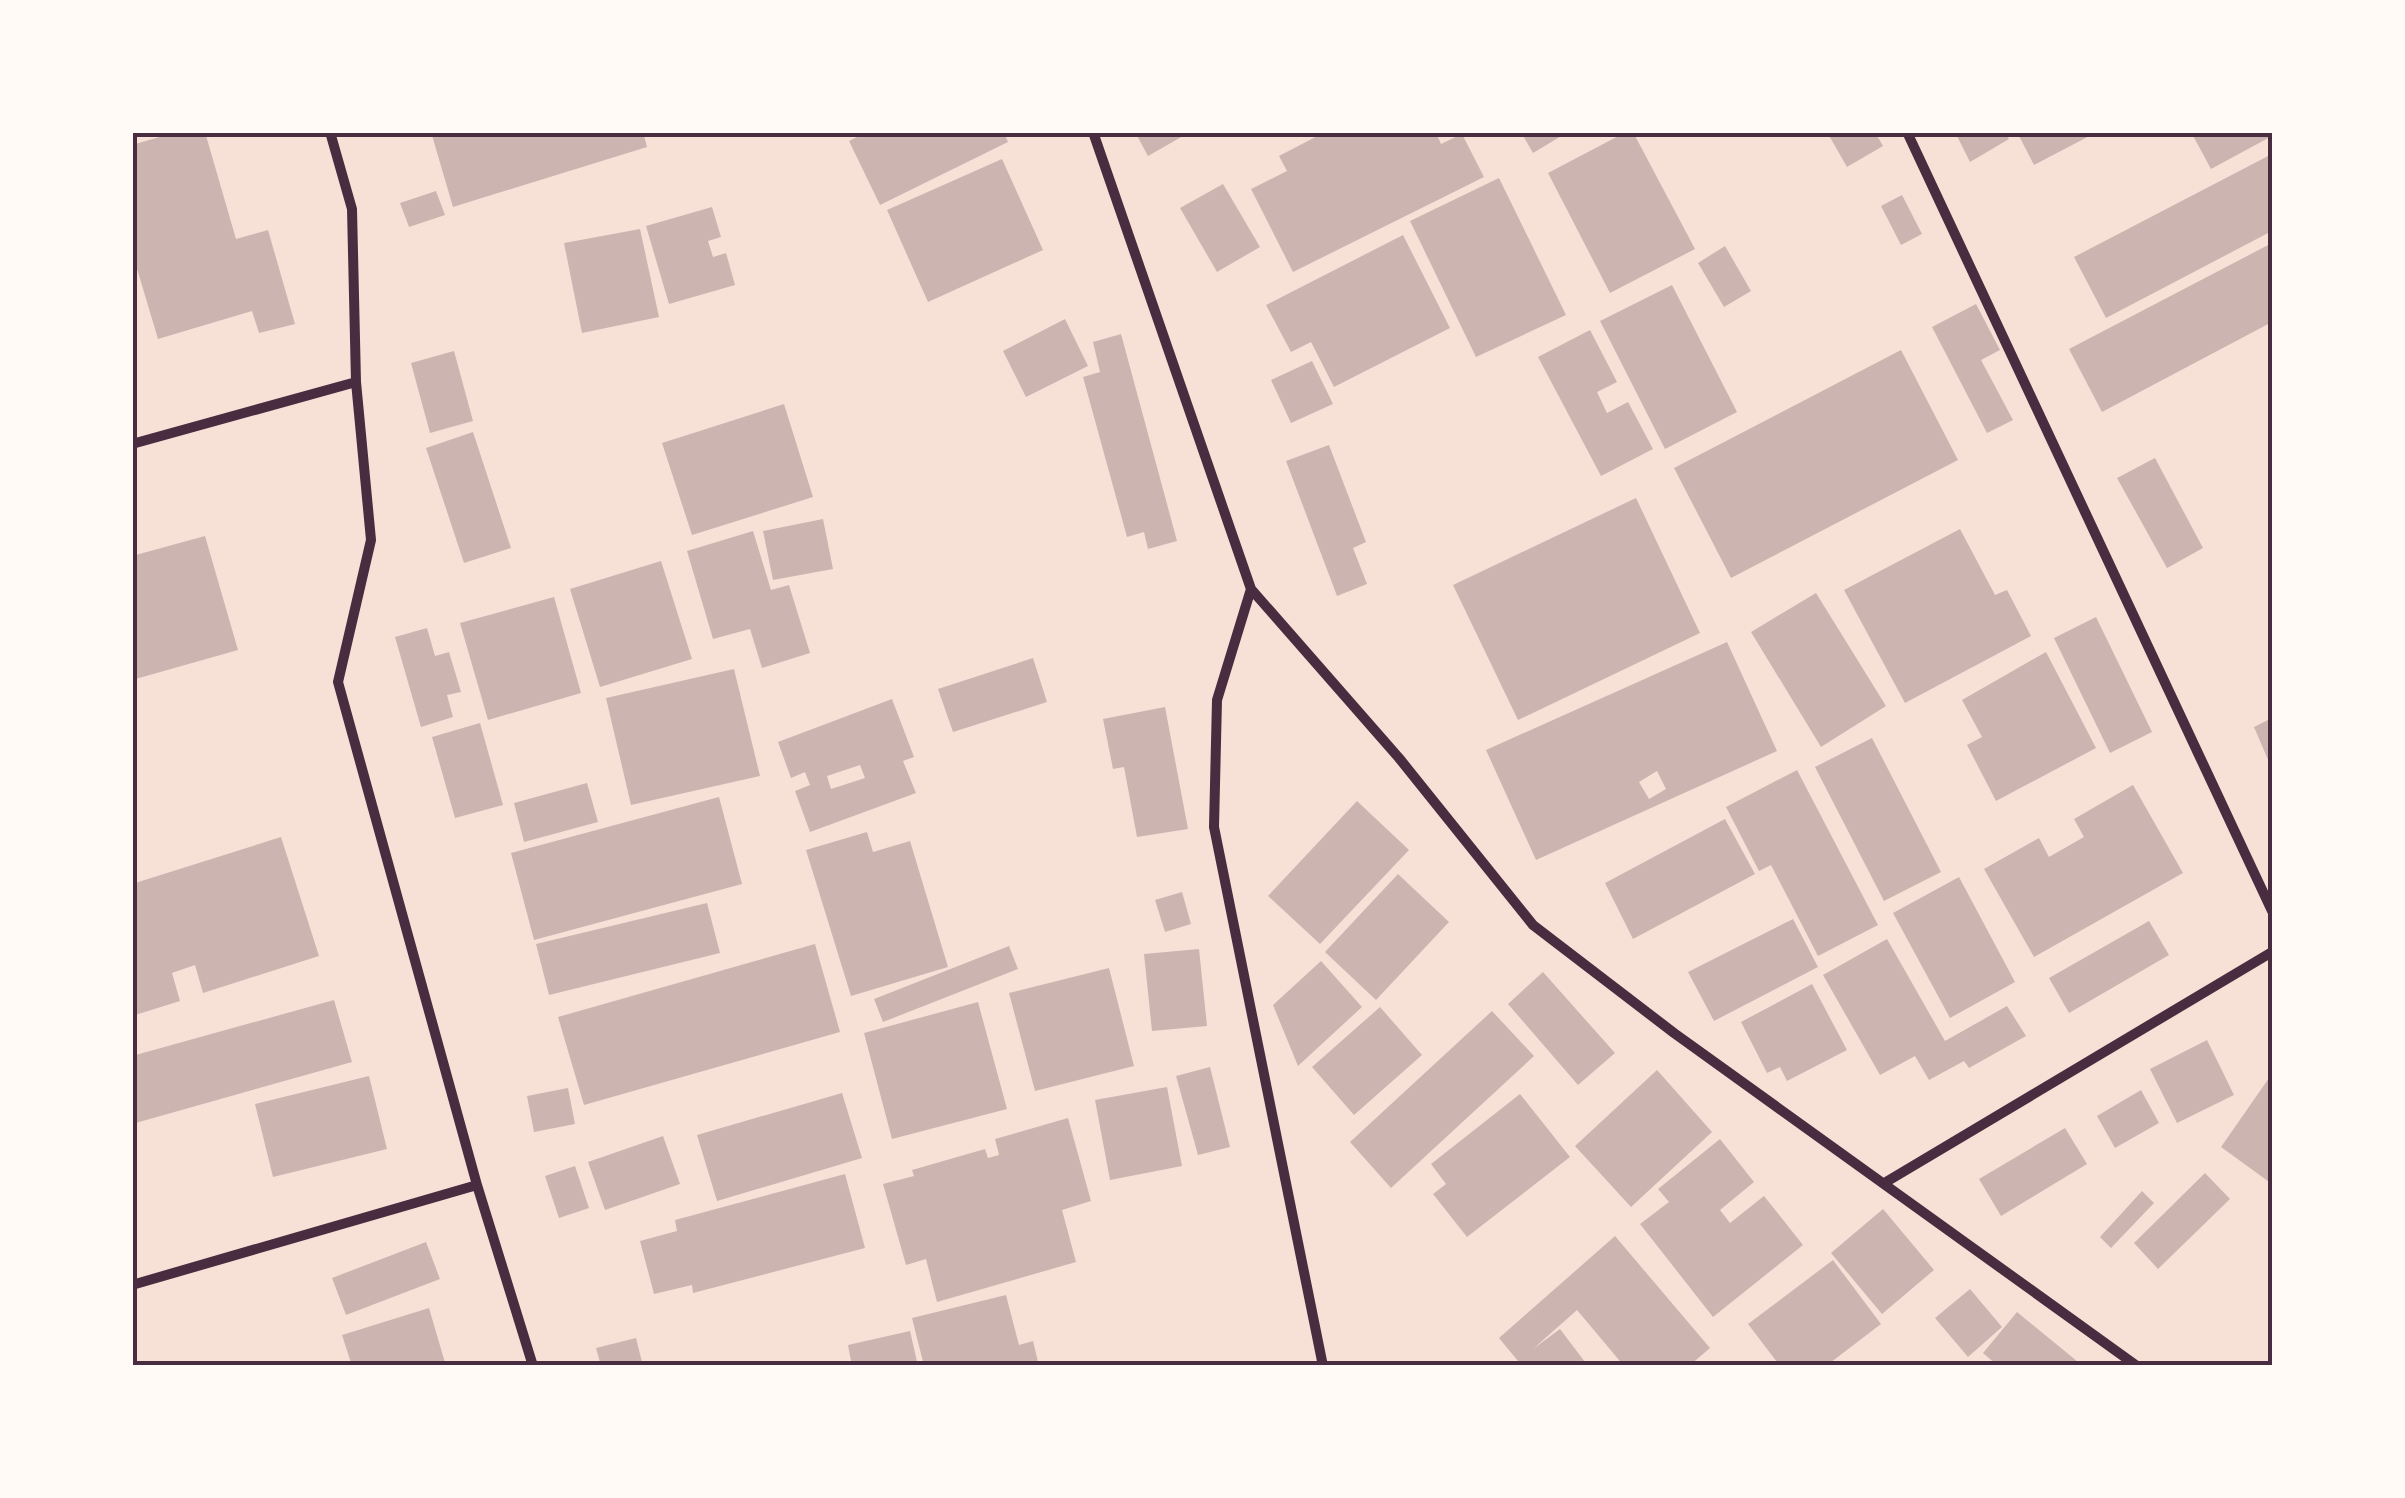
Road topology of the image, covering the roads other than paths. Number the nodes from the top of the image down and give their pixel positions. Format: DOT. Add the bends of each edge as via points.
graph roads {
  1 [pos="330,132"];
  2 [pos="1093,132"];
  3 [pos="1907,132"];
  4 [pos="356,382"];
  5 [pos="132,444"];
  6 [pos="1251,589"];
  7 [pos="2272,911"];
  8 [pos="2272,952"];
  9 [pos="1886,1182"];
  10 [pos="476,1186"];
  11 [pos="132,1285"];
  12 [pos="533,1366"];
  13 [pos="1323,1366"];
  14 [pos="2138,1366"];
  1 -- 4 [label="street" via="352,210"];
  2 -- 6 [label="street"];
  3 -- 7 [label="street"];
  4 -- 5 [label="street"];
  4 -- 10 [label="street" via="371,540 338,682"];
  6 -- 9 [label="street" via="1533,925"];
  6 -- 13 [label="street" via="1217,700 1214,827"];
  8 -- 9 [label="street"];
  9 -- 14 [label="street"];
  10 -- 11 [label="street"];
  10 -- 12 [label="street"];
}
